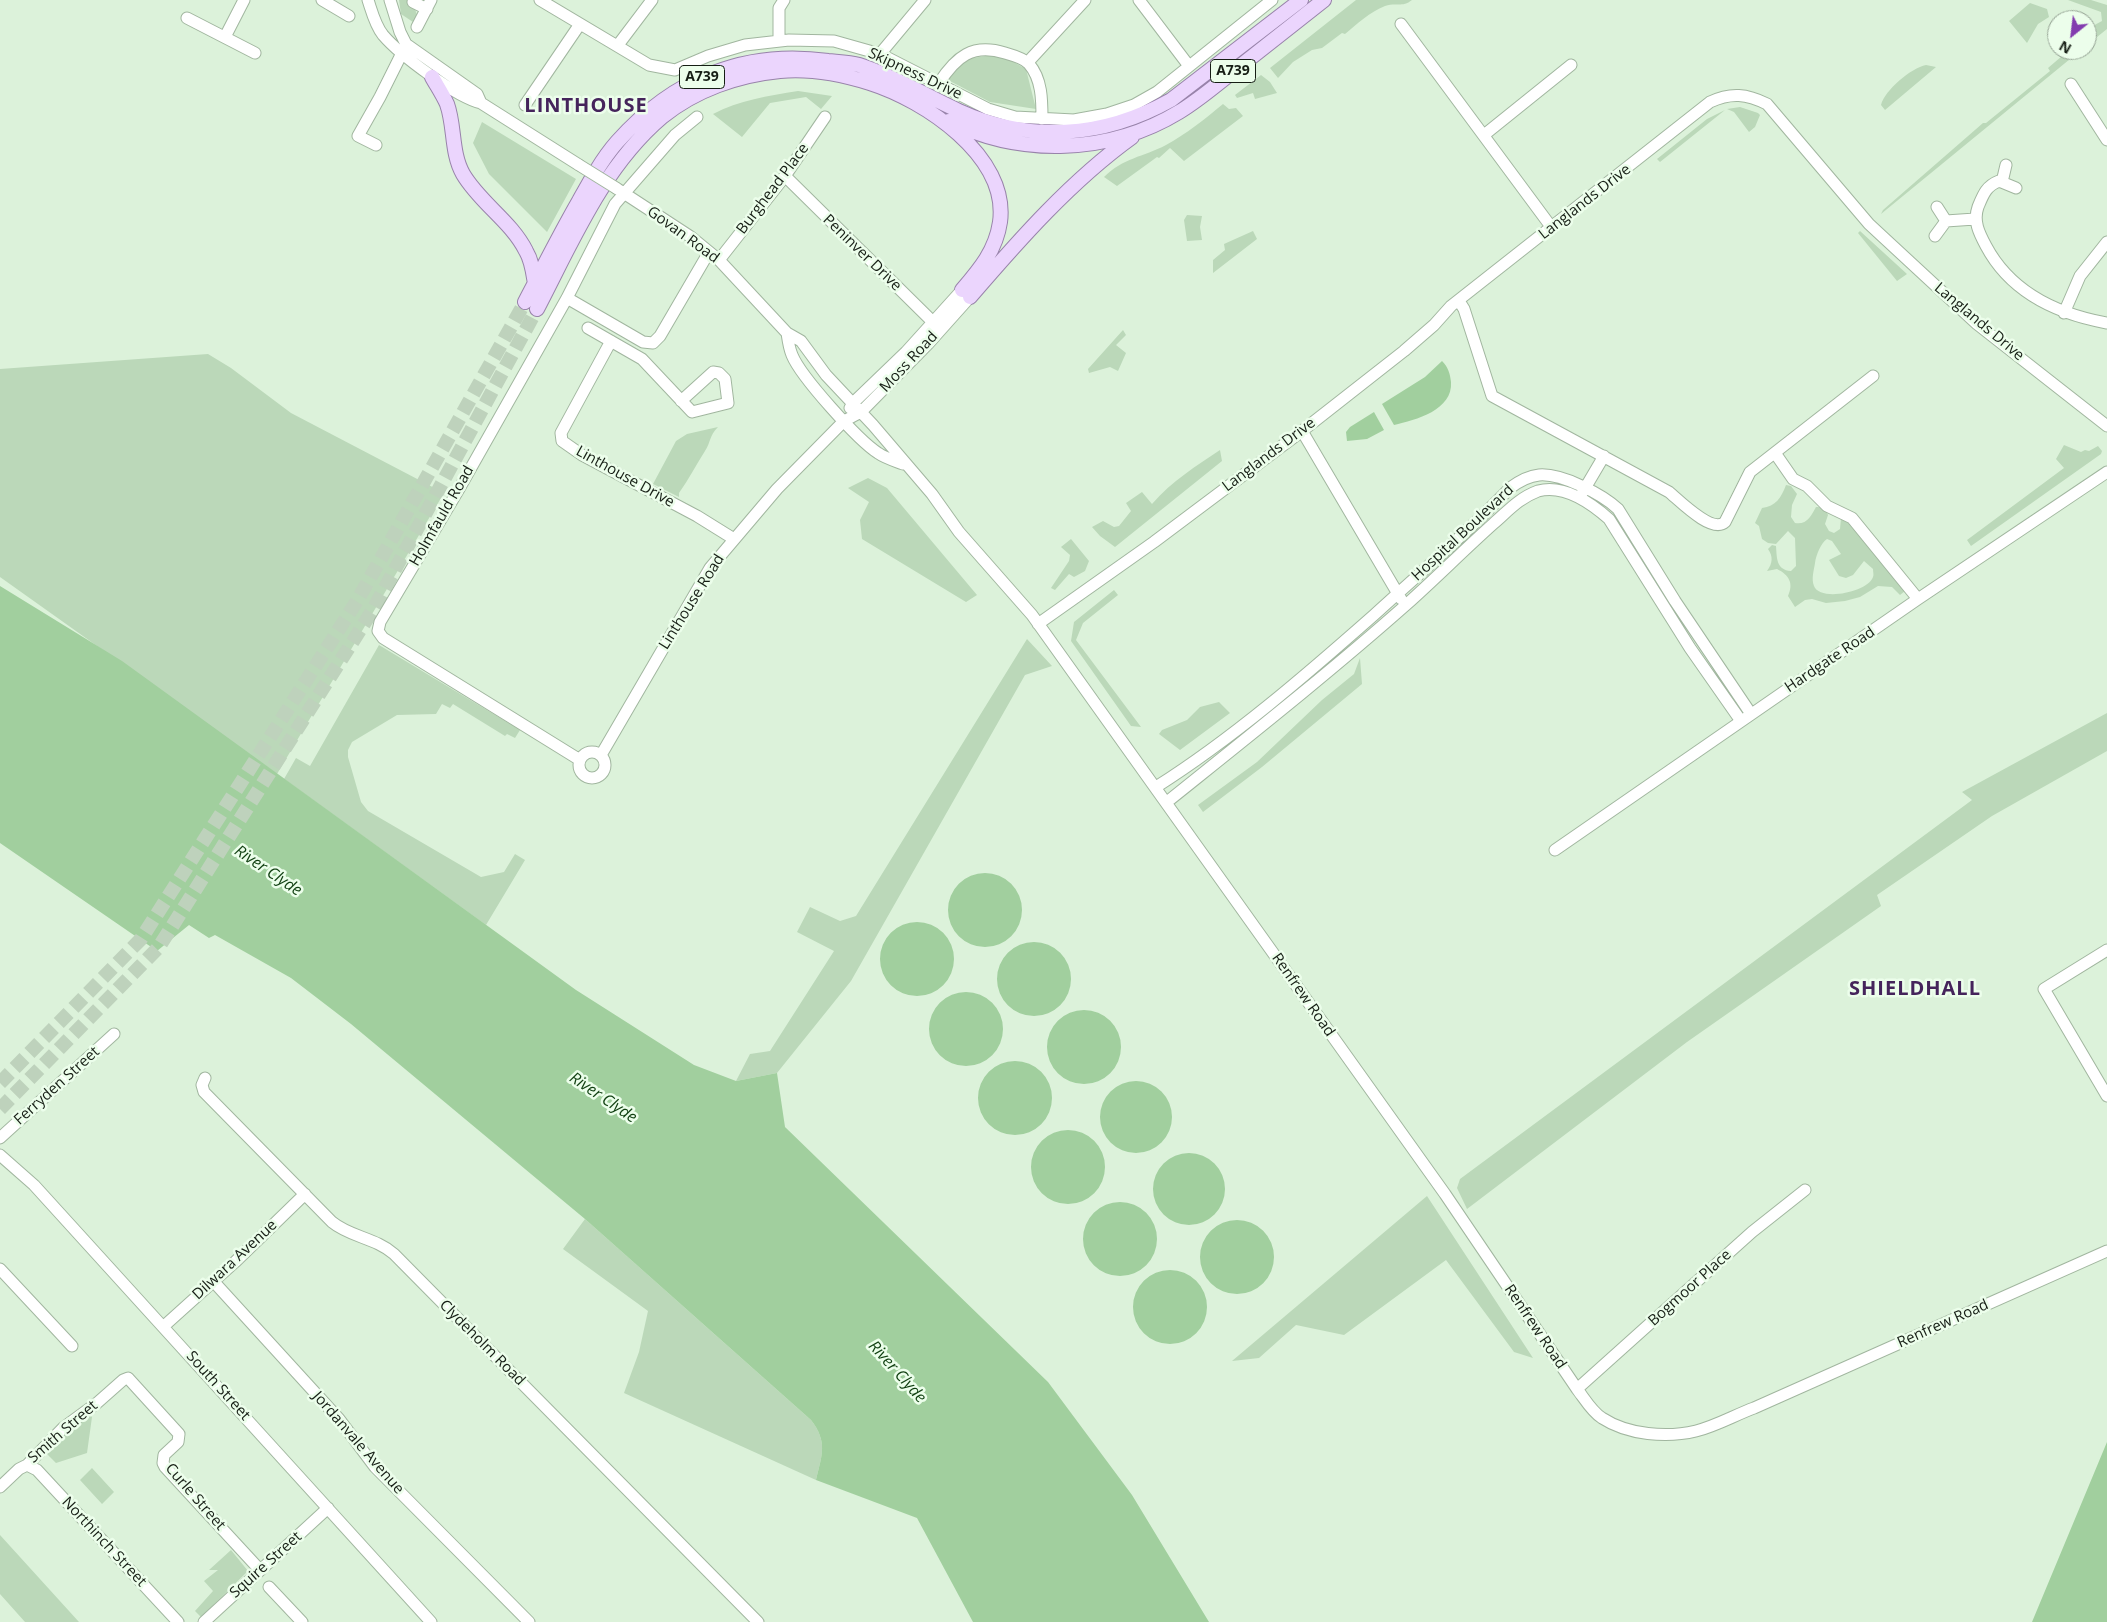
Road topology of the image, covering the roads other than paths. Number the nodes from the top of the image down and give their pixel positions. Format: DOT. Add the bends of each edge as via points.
graph roads {
  1 [pos="244,0"];
  2 [pos="368,0"];
  3 [pos="390,0"];
  4 [pos="652,0"];
  5 [pos="925,0"];
  6 [pos="1085,0"];
  7 [pos="1139,0"];
  8 [pos="1272,0"];
  9 [pos="1302,0"];
  10 [pos="1324,0"];
  11 [pos="325,1"];
  12 [pos="544,1"];
  13 [pos="781,1"];
  14 [pos="413,2"];
  15 [pos="429,4"];
  16 [pos="349,16"];
  17 [pos="187,18"];
  18 [pos="580,24"];
  19 [pos="1402,24"];
  20 [pos="417,27"];
  21 [pos="225,37"];
  22 [pos="779,41"];
  23 [pos="618,45"];
  24 [pos="404,49"];
  25 [pos="255,53"];
  26 [pos="880,54"];
  27 [pos="1028,62"];
  28 [pos="1571,65"];
  29 [pos="1189,66"];
  30 [pos="432,77"];
  31 [pos="939,83"];
  32 [pos="2071,84"];
  33 [pos="481,103"];
  34 [pos="525,105"];
  35 [pos="929,110"];
  36 [pos="697,117"];
  37 [pos="825,118"];
  38 [pos="1042,119"];
  39 [pos="1141,131"];
  40 [pos="1484,135"];
  41 [pos="2107,140"];
  42 [pos="376,145"];
  43 [pos="2006,165"];
  44 [pos="784,176"];
  45 [pos="2002,182"];
  46 [pos="2016,188"];
  47 [pos="620,191"];
  48 [pos="1938,207"];
  49 [pos="1975,219"];
  50 [pos="1946,221"];
  51 [pos="1552,228"];
  52 [pos="1935,236"];
  53 [pos="2107,242"];
  54 [pos="709,252"];
  55 [pos="719,260"];
  56 [pos="535,284"];
  57 [pos="966,294"];
  58 [pos="567,298"];
  59 [pos="1459,301"];
  60 [pos="525,302"];
  61 [pos="537,309"];
  62 [pos="2064,313"];
  63 [pos="2107,324"];
  64 [pos="937,326"];
  65 [pos="588,328"];
  66 [pos="786,333"];
  67 [pos="611,341"];
  68 [pos="1873,376"];
  69 [pos="681,401"];
  70 [pos="852,403"];
  71 [pos="861,412"];
  72 [pos="844,421"];
  73 [pos="2107,426"];
  74 [pos="1302,431"];
  75 [pos="1775,453"];
  76 [pos="1604,456"];
  77 [pos="906,466"];
  78 [pos="2107,472"];
  79 [pos="1582,494"];
  80 [pos="734,539"];
  81 [pos="1397,594"];
  82 [pos="1918,599"];
  83 [pos="1406,605"];
  84 [pos="1038,624"];
  85 [pos="1751,714"];
  86 [pos="1741,721"];
  87 [pos="601,755"];
  88 [pos="580,760"];
  89 [pos="1156,787"];
  90 [pos="1167,802"];
  91 [pos="1555,850"];
  92 [pos="2107,950"];
  93 [pos="114,1034"];
  94 [pos="205,1078"];
  95 [pos="2107,1096"];
  96 [pos="0,1138"];
  97 [pos="0,1155"];
  98 [pos="1805,1190"];
  99 [pos="305,1194"];
  100 [pos="2107,1251"];
  101 [pos="0,1269"];
  102 [pos="214,1282"];
  103 [pos="164,1326"];
  104 [pos="72,1346"];
  105 [pos="128,1378"];
  106 [pos="1577,1389"];
  107 [pos="27,1465"];
  108 [pos="0,1487"];
  109 [pos="328,1508"];
  110 [pos="260,1570"];
  111 [pos="269,1587"];
  112 [pos="178,1622"];
  113 [pos="204,1622"];
  114 [pos="302,1622"];
  115 [pos="431,1622"];
  116 [pos="529,1622"];
  117 [pos="758,1622"];
  1 -- 21 [label="street"];
  2 -- 24 [label="street, Govan Road" via="382,34"];
  3 -- 24 [label="street, Govan Road"];
  4 -- 23 [label="street"];
  5 -- 26 [label="street"];
  6 -- 27 [label="street"];
  7 -- 29 [label="street"];
  8 -- 29 [label="street, Skipness Drive"];
  9 -- 56 [label="main road, A739" via="1186,90 1149,112 1123,122 1088,129 1045,133 1000,125 960,111 858,65 811,58 747,62 704,76 652,108 617,142 586,188"];
  10 -- 39 [label="main road, A739" via="1195,101"];
  11 -- 16 [label="street"];
  12 -- 18 [label="street, Skipness Drive"];
  13 -- 22 [label="street"];
  14 -- 15 [label="street"];
  15 -- 20 [label="street"];
  17 -- 21 [label="street"];
  18 -- 23 [label="street, Skipness Drive"];
  18 -- 34 [label="street"];
  19 -- 40 [label="street"];
  21 -- 25 [label="street"];
  22 -- 23 [label="street, Skipness Drive" via="745,45 675,70 650,65"];
  22 -- 26 [label="street, Skipness Drive" via="834,41"];
  24 -- 30 [label="street, Govan Road"];
  24 -- 33 [label="street, Govan Road" via="477,94"];
  24 -- 42 [label="street" via="358,136"];
  26 -- 31 [label="street, Skipness Drive"];
  27 -- 31 [label="street" via="992,49 980,49 961,56"];
  27 -- 38 [label="street" via="1042,94"];
  28 -- 40 [label="street"];
  29 -- 38 [label="street, Skipness Drive" via="1157,92 1134,105 1074,120"];
  30 -- 33 [label="street, Govan Road" via="471,101"];
  30 -- 56 [label="main road" via="447,104 462,172 526,251"];
  31 -- 38 [label="street, Skipness Drive" via="988,109"];
  32 -- 41 [label="street"];
  33 -- 47 [label="street, Govan Road, bridge"];
  35 -- 39 [label="main road, A739" via="963,128 1008,142 1033,145 1077,146"];
  35 -- 57 [label="main road" via="972,147 984,162 1000,200 1000,220 993,246"];
  35 -- 61 [label="main road, A739" via="872,83 830,73 782,70 710,88 663,116 627,153 594,201"];
  36 -- 47 [label="street, Holmfauld Road" via="675,136 634,185"];
  37 -- 44 [label="street, Burghead Place"];
  39 -- 57 [label="main road" via="1096,164"];
  40 -- 51 [label="street"];
  43 -- 45 [label="street"];
  44 -- 55 [label="street, Burghead Place"];
  44 -- 64 [label="street, Peninver Drive"];
  45 -- 46 [label="street"];
  45 -- 49 [label="street" via="1994,183 1986,190"];
  47 -- 54 [label="street, Govan Road" via="691,236"];
  47 -- 58 [label="street, Holmfauld Road"];
  48 -- 50 [label="street"];
  49 -- 50 [label="street"];
  49 -- 62 [label="street" via="1989,252 2007,275 2030,295"];
  50 -- 52 [label="street"];
  51 -- 59 [label="street, Langlands Drive"];
  51 -- 73 [label="street, Langlands Drive" via="1710,102 1737,94 1750,96 1767,104 1869,224 1896,250 1977,324"];
  53 -- 62 [label="street" via="2080,276"];
  54 -- 55 [label="street, Govan Road"];
  54 -- 58 [label="street" via="653,343 643,342"];
  55 -- 66 [label="street, Govan Road"];
  56 -- 60 [label="main road, A739"];
  57 -- 64 [label="street, Moss Road"];
  58 -- 88 [label="street, Holmfauld Road" via="380,622 378,631 383,638"];
  59 -- 74 [label="street, Langlands Drive" via="1404,351"];
  59 -- 76 [label="street" via="1492,396"];
  62 -- 63 [label="street"];
  64 -- 70 [label="street"];
  64 -- 71 [label="street, Moss Road" via="928,344"];
  65 -- 67 [label="street"];
  66 -- 70 [label="street, Govan Road" via="801,341"];
  66 -- 72 [label="street" via="792,356"];
  67 -- 69 [label="street" via="642,359"];
  67 -- 80 [label="street, Linthouse Drive" via="561,433 562,441"];
  68 -- 75 [label="street"];
  70 -- 71 [label="street, Govan Road"];
  70 -- 72 [label="street"];
  71 -- 72 [label="street, Moss Road"];
  71 -- 77 [label="street, Govan Road"];
  72 -- 77 [label="street" via="878,453"];
  72 -- 80 [label="street, Linthouse Road" via="777,489"];
  74 -- 81 [label="street"];
  74 -- 84 [label="street, Langlands Drive"];
  75 -- 76 [label="street" via="1750,472 1722,525 1694,514 1669,492"];
  75 -- 82 [label="street" via="1793,479 1807,486 1827,506 1852,518"];
  76 -- 79 [label="street"];
  77 -- 84 [label="street, Govan Road"];
  78 -- 82 [label="street, Hardgate Road"];
  79 -- 81 [label="street, Hospital Boulevard" via="1552,476 1538,475 1519,481"];
  79 -- 83 [label="street, Hospital Boulevard" via="1540,491 1515,502"];
  79 -- 85 [label="street, Hospital Boulevard" via="1612,504 1623,516"];
  79 -- 86 [label="street, Hospital Boulevard" via="1615,526 1690,648"];
  80 -- 87 [label="street, Linthouse Road" via="710,568"];
  81 -- 83 [label="street"];
  81 -- 89 [label="street, Hospital Boulevard" via="1308,672"];
  82 -- 85 [label="street, Hardgate Road"];
  83 -- 90 [label="street, Hospital Boulevard" via="1339,664"];
  84 -- 89 [label="street, Renfrew Road"];
  85 -- 86 [label="street, Hardgate Road"];
  86 -- 91 [label="street, Hardgate Road"];
  87 -- 88 [label="street" via="586,753"];
  87 -- 88 [label="street, Linthouse Road" via="605,769 596,778 582,774"];
  89 -- 90 [label="street, Renfrew Road"];
  90 -- 106 [label="street, Renfrew Road" via="1445,1194"];
  92 -- 95 [label="street" via="2044,989"];
  93 -- 96 [label="street, Ferryden Street"];
  94 -- 99 [label="street, Clydeholm Road" via="204,1092"];
  97 -- 103 [label="street, South Street" via="34,1185"];
  98 -- 106 [label="street, Bogmoor Place" via="1752,1232"];
  99 -- 102 [label="street, Dilwara Avenue"];
  99 -- 117 [label="street, Clydeholm Road" via="336,1225 380,1244 394,1254"];
  100 -- 106 [label="street, Renfrew Road" via="1696,1431 1650,1434 1624,1428 1601,1418"];
  101 -- 104 [label="street"];
  102 -- 103 [label="street, Dilwara Avenue"];
  102 -- 116 [label="street, Jordanvale Avenue" via="339,1419 375,1467"];
  103 -- 109 [label="street, South Street"];
  105 -- 107 [label="street, Smith Street" via="63,1428"];
  105 -- 110 [label="street, Curle Street" via="179,1434 178,1442 164,1455 165,1467"];
  107 -- 108 [label="street, Smith Street"];
  107 -- 112 [label="street, Northinch Street" via="37,1470"];
  109 -- 110 [label="street, Squire Street"];
  109 -- 115 [label="street, South Street"];
  110 -- 113 [label="street, Squire Street"];
  111 -- 114 [label="street"];
}
